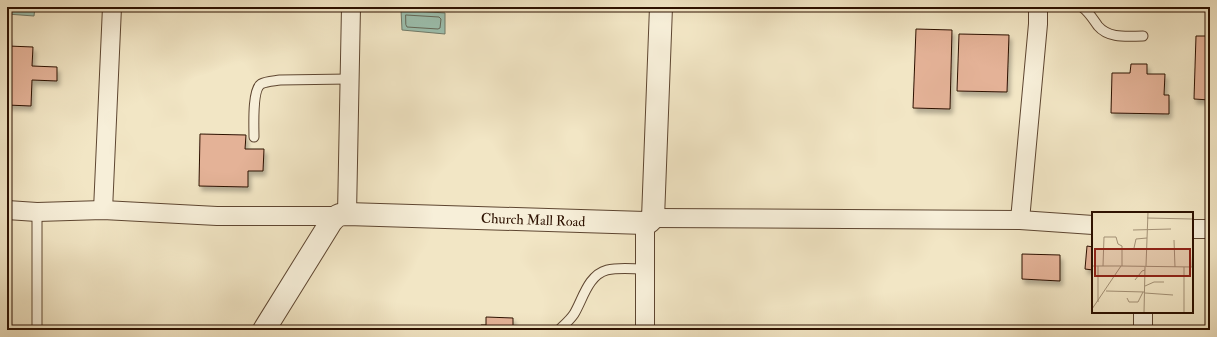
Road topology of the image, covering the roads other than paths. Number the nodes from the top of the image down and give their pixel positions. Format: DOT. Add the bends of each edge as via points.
graph roads {
  1 [pos="112,7"];
  2 [pos="351,7"];
  3 [pos="661,7"];
  4 [pos="1038,7"];
  5 [pos="1082,7"];
  6 [pos="1143,36"];
  7 [pos="349,80"];
  8 [pos="254,138"];
  9 [pos="7,210"];
  10 [pos="103,210"];
  11 [pos="37,212"];
  12 [pos="341,215"];
  13 [pos="1020,220"];
  14 [pos="649,221"];
  15 [pos="1092,225"];
  16 [pos="1193,229"];
  17 [pos="1210,229"];
  18 [pos="645,269"];
  19 [pos="1143,313"];
  20 [pos="37,330"];
  21 [pos="264,330"];
  22 [pos="559,330"];
  23 [pos="645,330"];
  24 [pos="1143,330"];
  1 -- 10 [label="street"];
  2 -- 7 [label="street"];
  3 -- 14 [label="street"];
  4 -- 13 [label="street"];
  5 -- 6 [label="lane" via="1107,34"];
  7 -- 8 [label="lane" via="280,80 261,84 255,95"];
  7 -- 12 [label="street"];
  9 -- 11 [label="street"];
  10 -- 11 [label="street"];
  10 -- 12 [label="street" via="218,216"];
  11 -- 20 [label="lane"];
  12 -- 14 [label="street, Church Mall Road"];
  12 -- 21 [label="street"];
  13 -- 14 [label="street"];
  13 -- 15 [label="street"];
  14 -- 18 [label="street"];
  16 -- 17 [label="street"];
  18 -- 22 [label="lane" via="606,270 598,275 588,287 574,315"];
  18 -- 23 [label="street"];
  19 -- 24 [label="street"];
}
